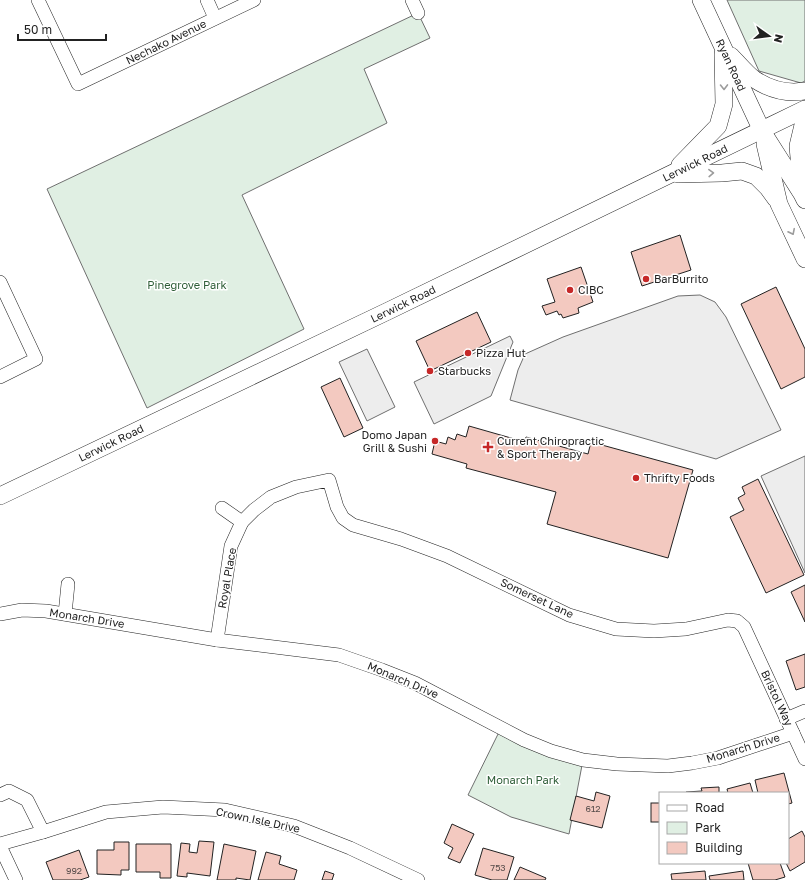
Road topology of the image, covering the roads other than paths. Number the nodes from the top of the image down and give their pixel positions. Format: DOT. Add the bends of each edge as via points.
graph roads {
  1 [pos="38,0"];
  2 [pos="207,0"];
  3 [pos="254,0"];
  4 [pos="412,0"];
  5 [pos="701,0"];
  6 [pos="418,13"];
  7 [pos="215,18"];
  8 [pos="723,48"];
  9 [pos="805,91"];
  10 [pos="805,109"];
  11 [pos="805,124"];
  12 [pos="762,131"];
  13 [pos="672,174"];
  14 [pos="804,197"];
  15 [pos="779,204"];
  16 [pos="805,259"];
  17 [pos="0,282"];
  18 [pos="0,377"];
  19 [pos="329,480"];
  20 [pos="0,496"];
  21 [pos="222,508"];
  22 [pos="242,522"];
  23 [pos="68,584"];
  24 [pos="0,614"];
  25 [pos="65,614"];
  26 [pos="217,640"];
  27 [pos="758,659"];
  28 [pos="805,711"];
  29 [pos="786,719"];
  30 [pos="793,733"];
  31 [pos="805,759"];
  32 [pos="0,795"];
  33 [pos="43,832"];
  34 [pos="0,845"];
  35 [pos="16,880"];
  36 [pos="418,880"];
  1 -- 7 [label="street, Nechako Avenue" via="78,84"];
  2 -- 7 [label="street"];
  3 -- 7 [label="street, Nechako Avenue"];
  4 -- 6 [label="street"];
  5 -- 8 [label="main road, Ryan Road"];
  8 -- 9 [label="main road" via="754,79 774,89 794,93"];
  8 -- 12 [label="main road, Ryan Road"];
  8 -- 13 [label="main road, one-way" via="724,104 718,126"];
  10 -- 12 [label="main road, Lerwick Road"];
  11 -- 14 [label="main road" via="798,146"];
  12 -- 13 [label="main road, Lerwick Road"];
  12 -- 14 [label="main road, Ryan Road"];
  12 -- 15 [label="main road, Ryan Road"];
  13 -- 15 [label="main road, one-way" via="742,171 756,176"];
  13 -- 20 [label="main road, Lerwick Road"];
  15 -- 16 [label="main road, Ryan Road, one-way"];
  17 -- 18 [label="street" via="36,359"];
  19 -- 22 [label="street, Royal Place" via="271,497"];
  19 -- 27 [label="street, Somerset Lane" via="337,507 343,518 353,525 447,556 570,615 616,629 686,629 728,620 737,621 744,628"];
  21 -- 22 [label="street"];
  22 -- 26 [label="street, Royal Place" via="231,546"];
  23 -- 25 [label="street"];
  24 -- 25 [label="street, Monarch Drive" via="22,610"];
  25 -- 26 [label="street, Monarch Drive"];
  26 -- 30 [label="street, Monarch Drive" via="340,655 416,683 524,740 583,760 668,766 692,763 718,758"];
  27 -- 29 [label="street, Bristol Way"];
  28 -- 29 [label="street"];
  29 -- 30 [label="street, Bristol Way"];
  30 -- 31 [label="street, Bristol Way"];
  32 -- 33 [label="street" via="9,791 27,800"];
  33 -- 34 [label="street, Crown Isle Drive"];
  33 -- 36 [label="street, Crown Isle Drive" via="106,812 163,807 225,810 294,826 350,848"];
  34 -- 35 [label="street"];
}
